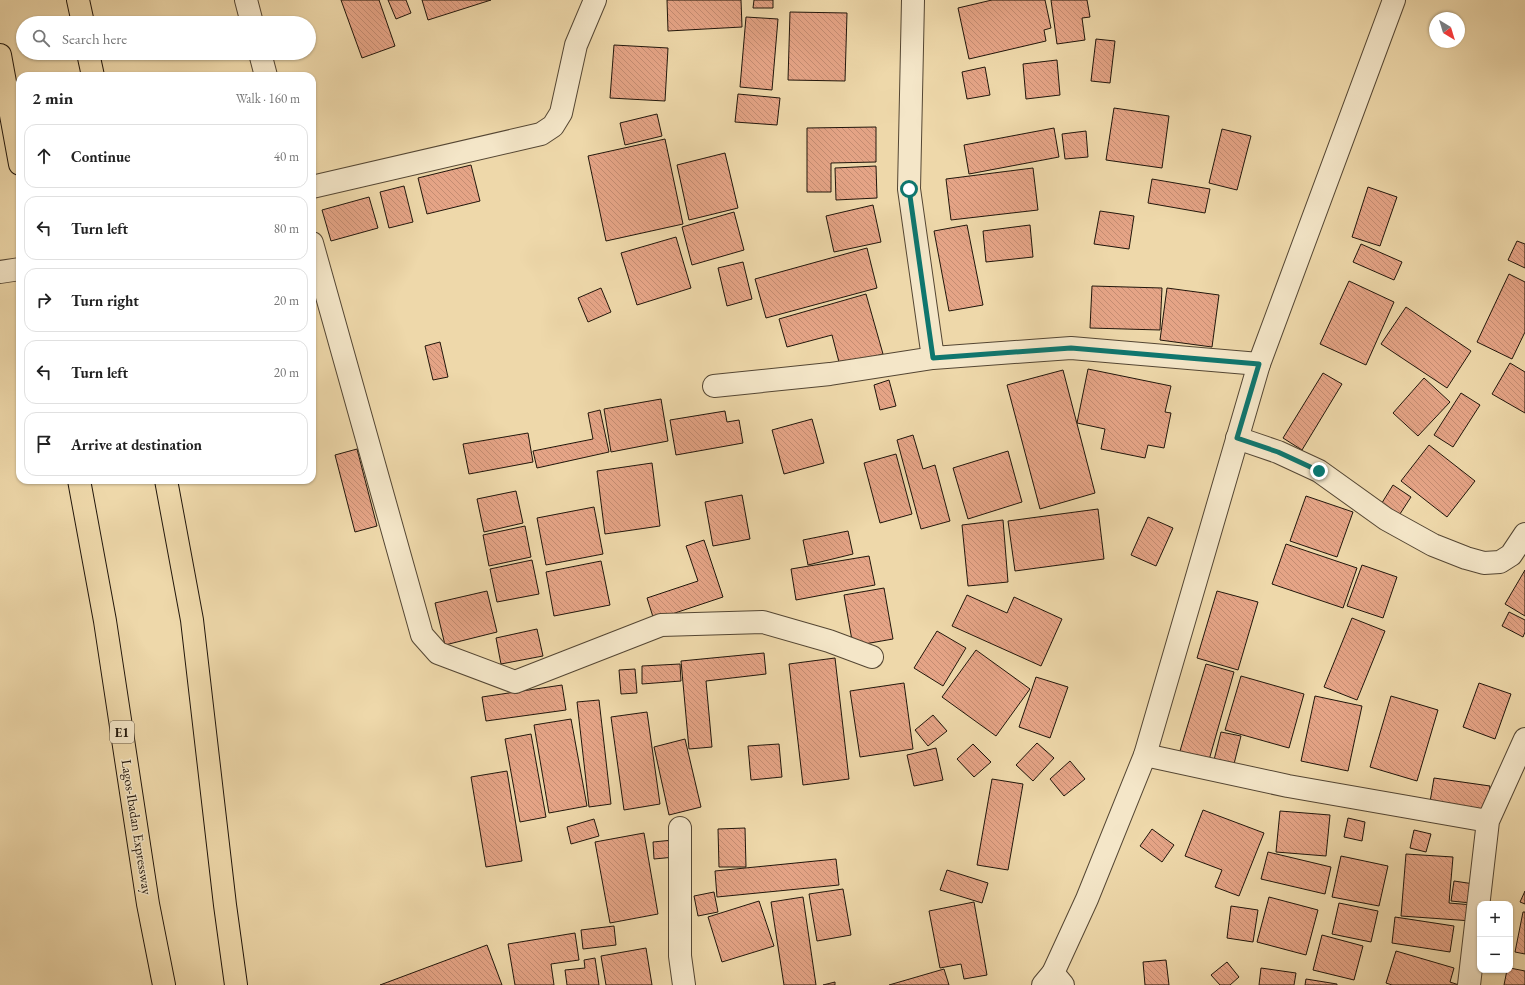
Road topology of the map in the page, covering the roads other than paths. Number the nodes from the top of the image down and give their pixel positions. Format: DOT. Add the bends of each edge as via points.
graph roads {
  1 [pos="78,0"];
  2 [pos="246,0"];
  3 [pos="595,0"];
  4 [pos="913,0"];
  5 [pos="1394,0"];
  6 [pos="81,16"];
  7 [pos="250,16"];
  8 [pos="0,55"];
  9 [pos="90,60"];
  10 [pos="262,60"];
  11 [pos="92,72"];
  12 [pos="265,72"];
  13 [pos="16,142"];
  14 [pos="316,186"];
  15 [pos="316,257"];
  16 [pos="16,270"];
  17 [pos="0,272"];
  18 [pos="933,358"];
  19 [pos="1259,364"];
  20 [pos="714,386"];
  21 [pos="1237,438"];
  22 [pos="80,484"];
  23 [pos="167,484"];
  24 [pos="1525,534"];
  25 [pos="872,657"];
  26 [pos="1525,739"];
  27 [pos="1146,755"];
  28 [pos="1488,821"];
  29 [pos="680,828"];
  30 [pos="1053,981"];
  31 [pos="164,985"];
  32 [pos="236,985"];
  33 [pos="684,985"];
  34 [pos="1469,985"];
  1 -- 6 [label="highway"];
  2 -- 7 [label="street"];
  3 -- 14 [label="street" via="576,45 561,113 553,126 541,134"];
  4 -- 18 [label="street" via="909,189"];
  5 -- 19 [label="street"];
  8 -- 13 [label="highway"];
  9 -- 11 [label="highway"];
  10 -- 12 [label="street"];
  15 -- 25 [label="street" via="422,635 438,653 516,682 661,625 763,622"];
  16 -- 17 [label="street"];
  18 -- 19 [label="street" via="1071,348"];
  18 -- 20 [label="street" via="830,374"];
  19 -- 21 [label="street"];
  21 -- 24 [label="street" via="1278,452 1319,471 1386,519 1466,558 1484,563 1500,562 1511,555"];
  21 -- 27 [label="street"];
  22 -- 31 [label="highway, Lagos-Ibadan Expressway / E1" via="105,620 148,904"];
  23 -- 32 [label="highway" via="192,620"];
  26 -- 28 [label="street"];
  27 -- 28 [label="street" via="1288,786"];
  27 -- 30 [label="street"];
  28 -- 34 [label="street"];
  29 -- 33 [label="street" via="680,956"];
}
